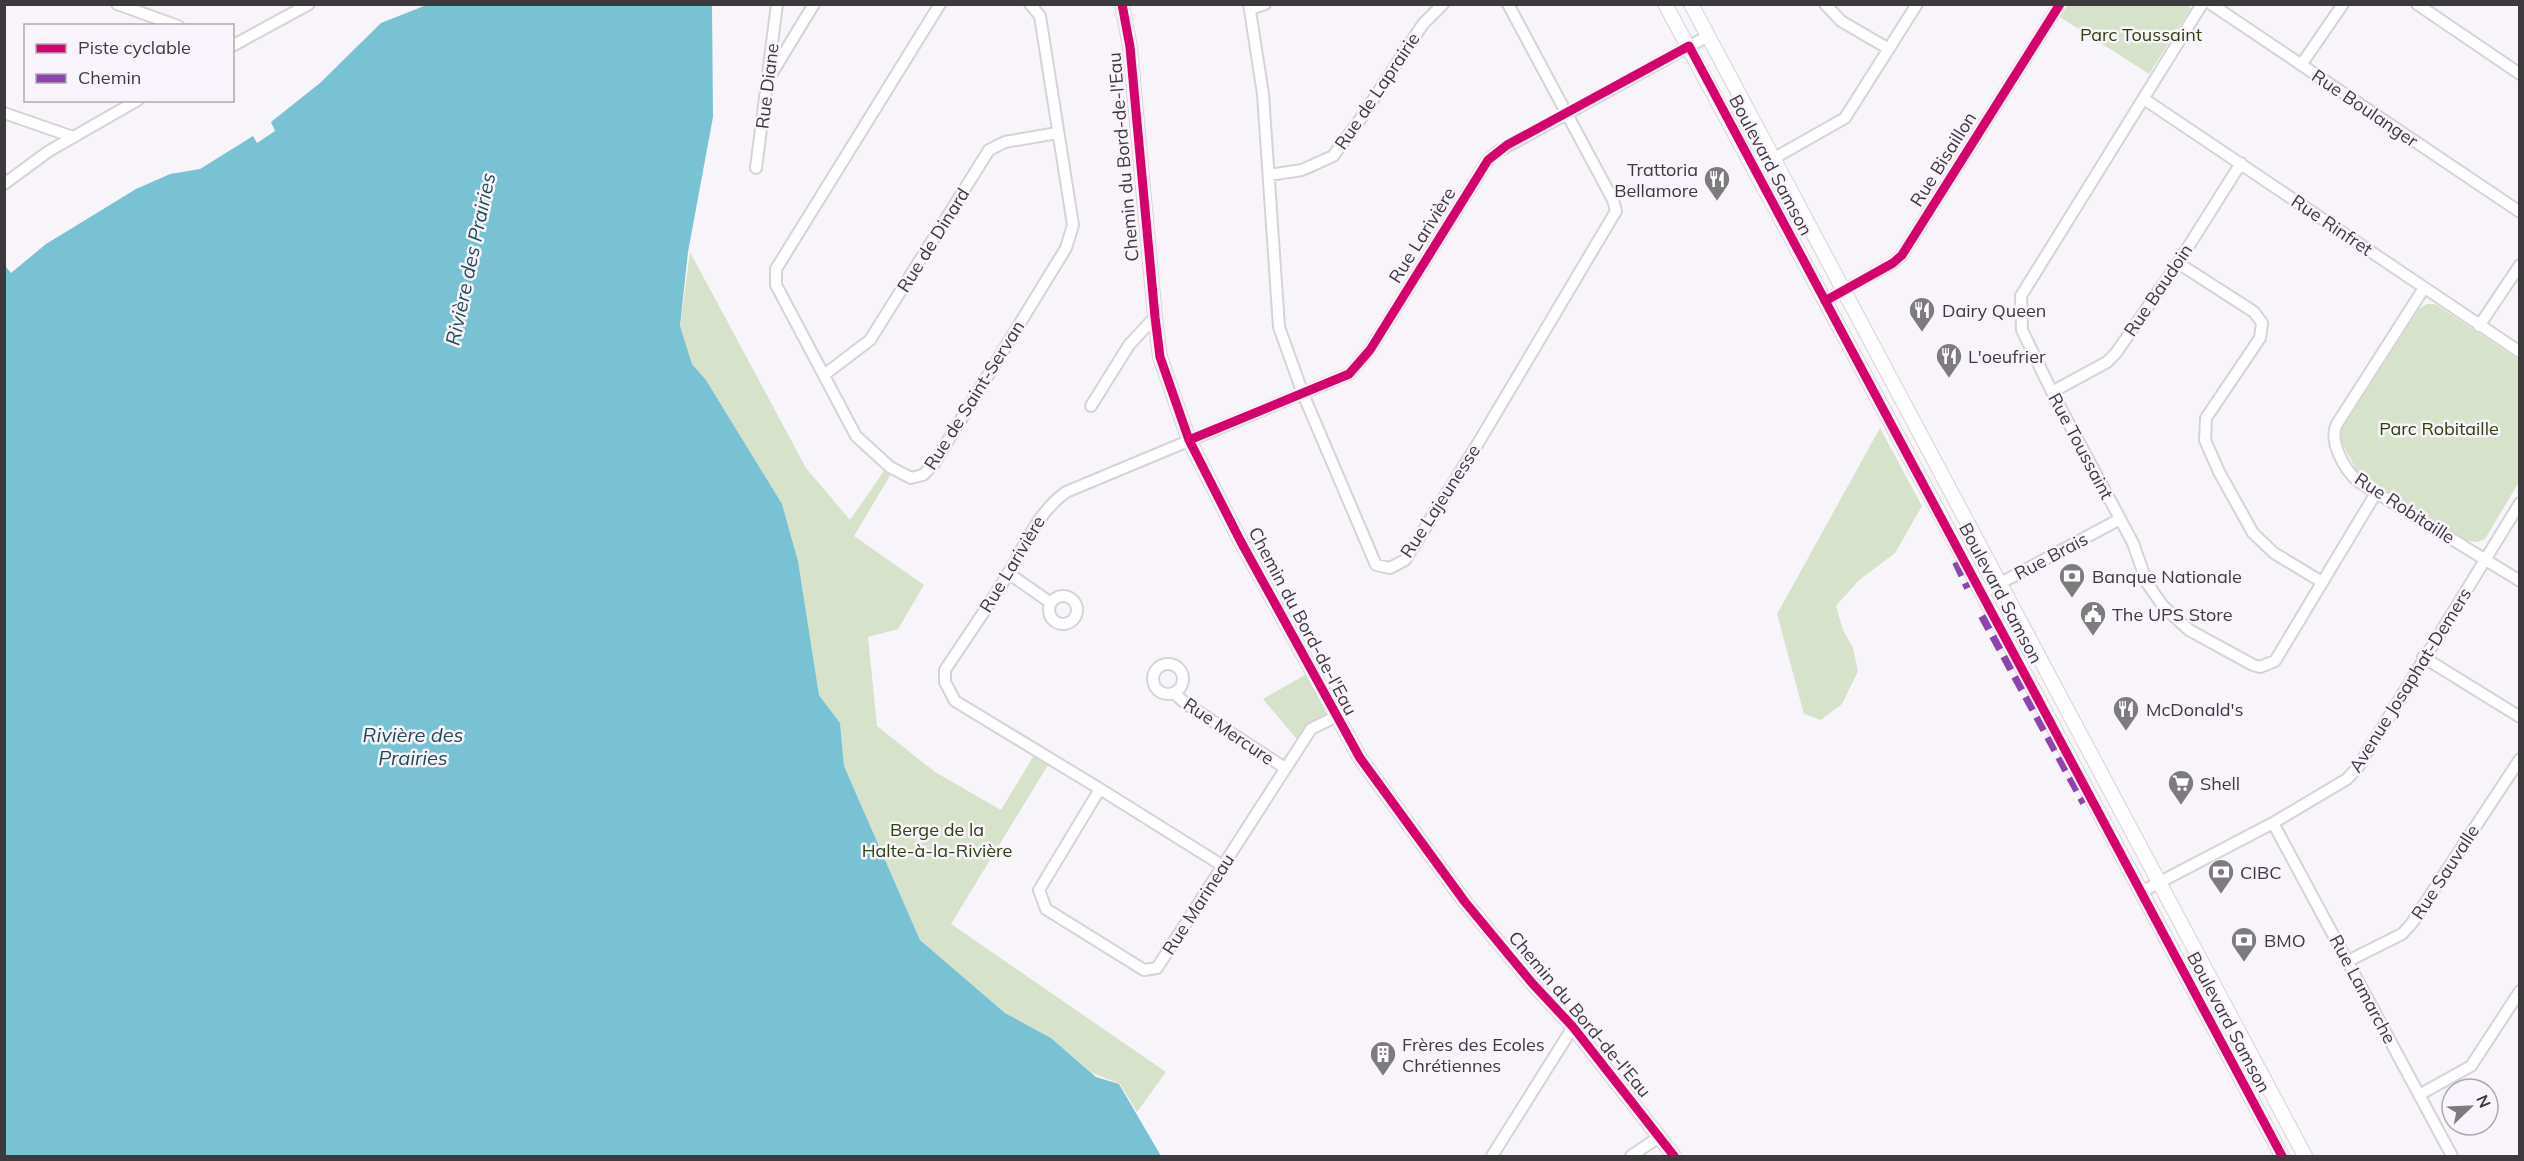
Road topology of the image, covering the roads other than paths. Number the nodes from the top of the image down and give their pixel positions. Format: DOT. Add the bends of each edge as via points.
graph roads {
  1 [pos="117,4"];
  2 [pos="309,4"];
  3 [pos="777,4"];
  4 [pos="814,4"];
  5 [pos="940,4"];
  6 [pos="1030,4"];
  7 [pos="1122,4"];
  8 [pos="1265,4"];
  9 [pos="1443,4"];
  10 [pos="1508,4"];
  11 [pos="1665,4"];
  12 [pos="1691,4"];
  13 [pos="1825,4"];
  14 [pos="1917,4"];
  15 [pos="2060,4"];
  16 [pos="2202,4"];
  17 [pos="2211,4"];
  18 [pos="2343,4"];
  19 [pos="2417,4"];
  20 [pos="1249,7"];
  21 [pos="172,24"];
  22 [pos="1708,36"];
  23 [pos="234,44"];
  24 [pos="1689,46"];
  25 [pos="1889,49"];
  26 [pos="2301,65"];
  27 [pos="2520,74"];
  28 [pos="770,77"];
  29 [pos="2144,99"];
  30 [pos="134,102"];
  31 [pos="1566,112"];
  32 [pos="4,113"];
  33 [pos="1057,133"];
  34 [pos="73,137"];
  35 [pos="1773,159"];
  36 [pos="2241,163"];
  37 [pos="756,168"];
  38 [pos="1755,169"];
  39 [pos="1269,175"];
  40 [pos="4,184"];
  41 [pos="2520,212"];
  42 [pos="2178,263"];
  43 [pos="2520,265"];
  44 [pos="2424,288"];
  45 [pos="1844,290"];
  46 [pos="1825,301"];
  47 [pos="1155,317"];
  48 [pos="2479,326"];
  49 [pos="2520,352"];
  50 [pos="824,375"];
  51 [pos="2052,392"];
  52 [pos="1303,394"];
  53 [pos="1091,406"];
  54 [pos="1190,440"];
  55 [pos="2376,494"];
  56 [pos="2520,503"];
  57 [pos="2120,519"];
  58 [pos="2485,560"];
  59 [pos="1008,573"];
  60 [pos="2520,581"];
  61 [pos="2322,582"];
  62 [pos="2000,583"];
  63 [pos="1982,593"];
  64 [pos="1051,603"];
  65 [pos="2423,657"];
  66 [pos="1174,693"];
  67 [pos="1335,717"];
  68 [pos="2520,717"];
  69 [pos="2520,759"];
  70 [pos="1285,768"];
  71 [pos="1100,789"];
  72 [pos="2273,823"];
  73 [pos="1223,866"];
  74 [pos="2159,882"];
  75 [pos="2142,892"];
  76 [pos="2348,961"];
  77 [pos="2520,991"];
  78 [pos="1573,1027"];
  79 [pos="2419,1095"];
  80 [pos="1659,1137"];
  81 [pos="1492,1156"];
  82 [pos="1631,1156"];
  83 [pos="1674,1156"];
  84 [pos="2282,1156"];
  85 [pos="2306,1156"];
  86 [pos="2452,1156"];
  1 -- 21 [label="street"];
  2 -- 23 [label="street"];
  3 -- 28 [label="street, Rue Diane"];
  4 -- 28 [label="street"];
  5 -- 50 [label="street, Rue de Saint-Servan" via="776,269 776,285"];
  6 -- 33 [label="street, Rue de Saint-Servan" via="1040,16"];
  7 -- 47 [label="street, Chemin du Bord-de-l'Eau" via="1130,46"];
  8 -- 20 [label="street"];
  9 -- 39 [label="street, Rue de Laprairie" via="1423,24 1333,156 1302,170"];
  10 -- 31 [label="street, Rue Lajeunesse"];
  11 -- 24 [label="street, Boulevard Samson"];
  12 -- 22 [label="street, Boulevard Samson"];
  13 -- 25 [label="street" via="1842,21"];
  14 -- 25 [label="street"];
  15 -- 45 [label="street, Rue Bisaillon" via="1904,252 1893,263"];
  16 -- 29 [label="street, Rue Toussaint"];
  17 -- 26 [label="street, Rue Boulanger"];
  18 -- 26 [label="street"];
  19 -- 27 [label="street"];
  20 -- 39 [label="street, Rue Lajeunesse" via="1263,94"];
  22 -- 24 [label="street, Rue Larivière"];
  22 -- 35 [label="street, Boulevard Samson"];
  24 -- 31 [label="street, Rue Larivière"];
  24 -- 38 [label="street, Boulevard Samson"];
  25 -- 35 [label="street" via="1845,118"];
  26 -- 41 [label="street, Rue Boulanger"];
  28 -- 37 [label="street, Rue Diane"];
  29 -- 36 [label="street, Rue Rinfret"];
  29 -- 51 [label="street, Rue Toussaint" via="2021,296 2022,330"];
  30 -- 34 [label="street"];
  31 -- 52 [label="street, Rue Larivière" via="1488,160 1370,350 1349,374"];
  31 -- 52 [label="street, Rue Lajeunesse" via="1616,211 1405,560 1390,568 1376,565"];
  32 -- 34 [label="street"];
  33 -- 50 [label="street, Rue de Dinard" via="1005,142 989,150 870,340"];
  33 -- 50 [label="street, Rue de Saint-Servan" via="1073,225 1065,248 933,465 923,475 911,478 890,467 856,436"];
  34 -- 40 [label="street"];
  35 -- 38 [label="street"];
  35 -- 45 [label="street, Boulevard Samson"];
  36 -- 42 [label="street, Rue Baudoin"];
  36 -- 44 [label="street, Rue Rinfret"];
  38 -- 46 [label="street, Boulevard Samson"];
  39 -- 52 [label="street, Rue Lajeunesse" via="1279,327"];
  42 -- 51 [label="street, Rue Baudoin" via="2116,353 2107,362"];
  42 -- 61 [label="street" via="2254,312 2262,323 2260,338 2206,418 2205,440 2218,472 2253,533 2274,553"];
  43 -- 48 [label="street"];
  44 -- 48 [label="street, Rue Rinfret"];
  44 -- 55 [label="street, Rue Robitaille" via="2333,432 2334,442 2353,477"];
  45 -- 46 [label="street, Rue Bisaillon"];
  45 -- 62 [label="street, Boulevard Samson"];
  46 -- 63 [label="street, Boulevard Samson"];
  47 -- 53 [label="street" via="1129,345"];
  47 -- 54 [label="street, Chemin du Bord-de-l'Eau" via="1161,357"];
  48 -- 49 [label="street, Rue Rinfret"];
  51 -- 57 [label="street, Rue Toussaint"];
  52 -- 54 [label="street, Rue Larivière"];
  54 -- 59 [label="street, Rue Larivière" via="1055,500"];
  54 -- 67 [label="street, Chemin du Bord-de-l'Eau"];
  55 -- 58 [label="street, Rue Robitaille"];
  55 -- 61 [label="street, Rue Toussaint"];
  56 -- 58 [label="street, Avenue Josaphat-Demers"];
  57 -- 61 [label="street, Rue Toussaint" via="2147,583 2163,606 2189,630 2253,665 2260,667 2276,661"];
  57 -- 62 [label="street, Rue Brais"];
  58 -- 60 [label="street, Rue Robitaille"];
  58 -- 65 [label="street, Avenue Josaphat-Demers"];
  59 -- 64 [label="street"];
  59 -- 71 [label="street, Rue Larivière" via="945,670 945,682 955,701"];
  62 -- 63 [label="street, Rue Brais"];
  62 -- 74 [label="street, Boulevard Samson"];
  63 -- 75 [label="street, Boulevard Samson"];
  65 -- 68 [label="street"];
  65 -- 72 [label="street, Avenue Josaphat-Demers" via="2358,767 2347,779"];
  66 -- 70 [label="street, Rue Mercure"];
  67 -- 70 [label="street, Rue Marineau" via="1311,729"];
  67 -- 78 [label="street, Chemin du Bord-de-l'Eau" via="1360,758 1465,902"];
  69 -- 76 [label="street, Rue Sauvalle" via="2412,923 2402,934"];
  70 -- 73 [label="street, Rue Marineau"];
  71 -- 73 [label="street, Rue Larivière"];
  71 -- 73 [label="street, Rue Marineau" via="1040,890 1046,909 1144,970 1157,968"];
  72 -- 74 [label="street, Avenue Josaphat-Demers"];
  72 -- 76 [label="street, Rue Lamarche"];
  74 -- 75 [label="street, Avenue Josaphat-Demers"];
  74 -- 85 [label="street, Boulevard Samson"];
  75 -- 84 [label="street, Boulevard Samson"];
  76 -- 79 [label="street, Rue Lamarche"];
  77 -- 79 [label="street" via="2471,1066"];
  78 -- 80 [label="street, Chemin du Bord-de-l'Eau"];
  78 -- 81 [label="street"];
  79 -- 86 [label="street, Rue Lamarche"];
  80 -- 82 [label="street"];
  80 -- 83 [label="street, Chemin du Bord-de-l'Eau"];
}
